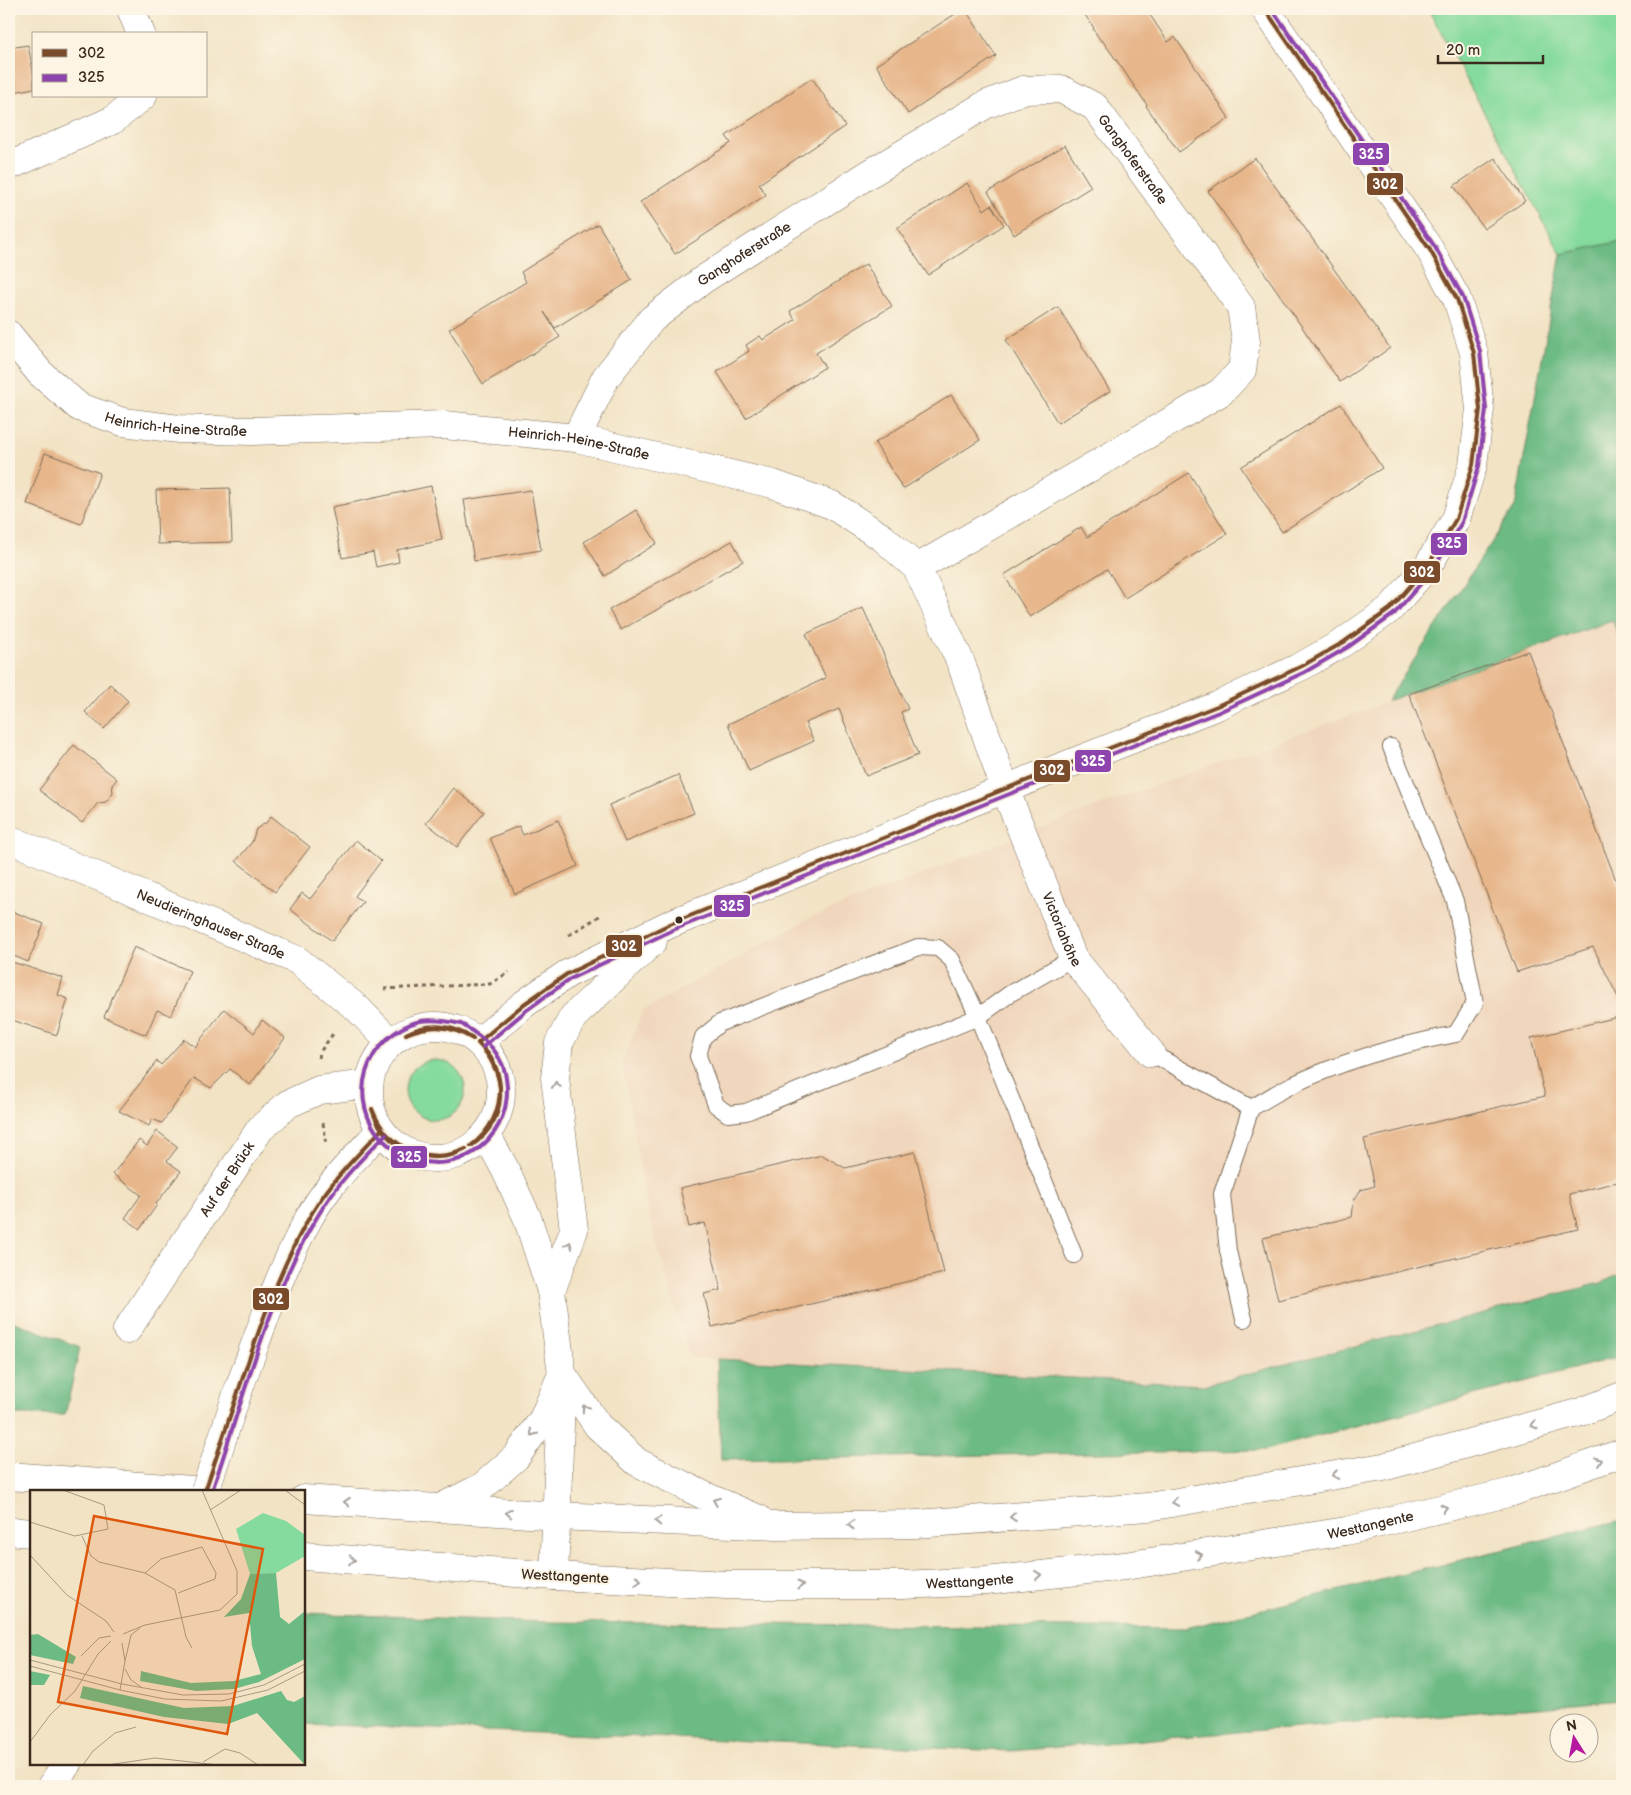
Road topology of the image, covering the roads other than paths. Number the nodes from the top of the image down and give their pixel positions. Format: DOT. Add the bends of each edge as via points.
graph roads {
  1 [pos="131,9"];
  2 [pos="1265,9"];
  3 [pos="139,32"];
  4 [pos="140,98"];
  5 [pos="9,166"];
  6 [pos="9,335"];
  7 [pos="576,438"];
  8 [pos="917,568"];
  9 [pos="1391,747"];
  10 [pos="1005,789"];
  11 [pos="9,839"];
  12 [pos="670,924"];
  13 [pos="1073,958"];
  14 [pos="978,1017"];
  15 [pos="390,1042"];
  16 [pos="479,1042"];
  17 [pos="1151,1053"];
  18 [pos="369,1084"];
  19 [pos="1252,1108"];
  20 [pos="381,1130"];
  21 [pos="486,1134"];
  22 [pos="1074,1255"];
  23 [pos="551,1291"];
  24 [pos="1244,1319"];
  25 [pos="127,1330"];
  26 [pos="562,1374"];
  27 [pos="1622,1396"];
  28 [pos="1622,1453"];
  29 [pos="9,1476"];
  30 [pos="192,1490"];
  31 [pos="205,1490"];
  32 [pos="305,1499"];
  33 [pos="440,1508"];
  34 [pos="558,1516"];
  35 [pos="777,1526"];
  36 [pos="9,1531"];
  37 [pos="30,1533"];
  38 [pos="305,1556"];
  39 [pos="554,1576"];
  40 [pos="66,1765"];
  41 [pos="51,1786"];
  1 -- 3 [label="main road"];
  2 -- 10 [label="main road" via="1430,250 1457,299 1474,353 1480,409 1473,465 1459,510 1427,567 1390,609 1344,642 1302,666 1217,706"];
  4 -- 5 [label="main road" via="113,120"];
  6 -- 7 [label="main road, Heinrich-Heine-Straße" via="40,373 79,407 123,422 179,429 252,431 444,426"];
  7 -- 8 [label="main road, Heinrich-Heine-Straße" via="773,484 832,505 883,538"];
  7 -- 8 [label="main road, Ganghoferstraße" via="606,377 652,319 704,279 869,174 986,105 1022,90 1061,89 1095,107 1241,307 1246,341 1242,370 1221,392"];
  8 -- 10 [label="main road, Heinrich-Heine-Straße" via="961,663"];
  9 -- 19 [label="lane" via="1455,901 1475,1003 1456,1034 1352,1060 1288,1087"];
  10 -- 12 [label="main road"];
  10 -- 13 [label="main road, Victoriahöhe"];
  11 -- 15 [label="main road, Neudieringhauser Straße" via="298,960 358,1009"];
  12 -- 16 [label="main road" via="567,974 524,1004"];
  23 -- 12 [label="main road, one-way" via="574,1230 555,1078 559,1042 573,1017"];
  13 -- 14 [label="lane" via="1011,993"];
  13 -- 17 [label="main road, Victoriahöhe"];
  14 -- 14 [label="lane" via="746,1112 728,1114 716,1105 698,1056 703,1037 720,1023 918,947 938,948 952,960"];
  14 -- 22 [label="lane"];
  15 -- 16 [label="main road" via="417,1028 439,1026 460,1030"];
  15 -- 18 [label="main road" via="378,1058"];
  16 -- 21 [label="main road" via="495,1062 501,1086 498,1112"];
  17 -- 19 [label="lane"];
  18 -- 20 [label="main road" via="373,1116"];
  18 -- 25 [label="main road, Auf der Brück" via="319,1090 288,1104 260,1128"];
  19 -- 24 [label="lane" via="1222,1194 1228,1251"];
  20 -- 21 [label="main road" via="398,1147 420,1156 445,1157 468,1149"];
  20 -- 31 [label="main road, bridge" via="339,1176 309,1217 279,1280"];
  21 -- 23 [label="main road" via="527,1217"];
  23 -- 26 [label="main road"];
  26 -- 33 [label="main road, one-way" via="543,1419 516,1457 482,1487"];
  26 -- 34 [label="main road"];
  35 -- 26 [label="main road, one-way" via="703,1495 637,1462 598,1426"];
  27 -- 35 [label="main road, one-way" via="1581,1412 1383,1467 1148,1506 916,1524"];
  39 -- 28 [label="main road, Westtangente, one-way" via="727,1585 902,1585 986,1581 1125,1566 1346,1532 1512,1492"];
  29 -- 30 [label="main road"];
  33 -- 32 [label="main road, one-way"];
  34 -- 33 [label="main road, one-way"];
  35 -- 34 [label="main road, one-way"];
  34 -- 39 [label="main road"];
  36 -- 37 [label="main road"];
  38 -- 39 [label="main road, Westtangente, one-way"];
  40 -- 41 [label="main road"];
}
